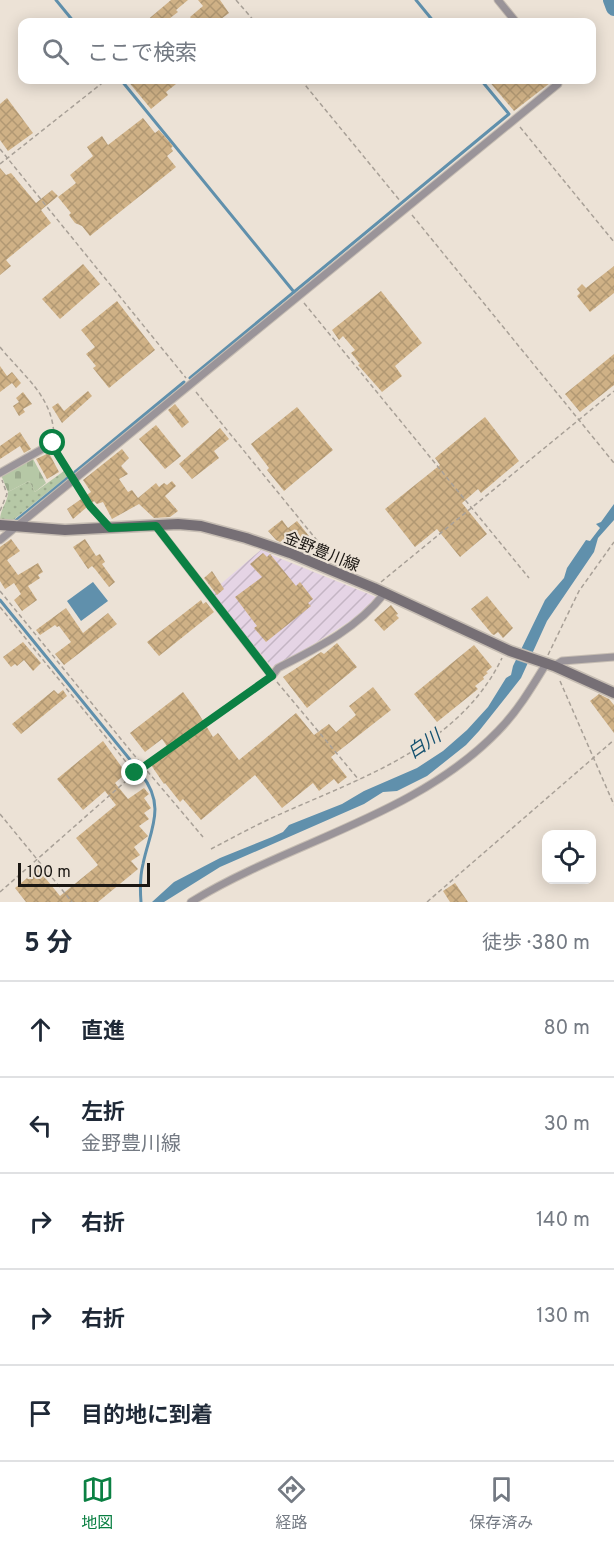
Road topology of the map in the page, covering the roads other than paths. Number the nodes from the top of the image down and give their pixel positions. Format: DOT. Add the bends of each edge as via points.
graph roads {
  1 [pos="498,0"];
  2 [pos="513,18"];
  3 [pos="558,84"];
  4 [pos="53,443"];
  5 [pos="0,475"];
  6 [pos="0,525"];
  7 [pos="156,526"];
  8 [pos="16,527"];
  9 [pos="0,540"];
  10 [pos="384,594"];
  11 [pos="614,657"];
  12 [pos="547,664"];
  13 [pos="614,693"];
  14 [pos="191,902"];
  1 -- 2 [label="street"];
  3 -- 8 [label="street"];
  4 -- 5 [label="street"];
  6 -- 8 [label="main road, 金野豊川線"];
  7 -- 8 [label="main road, 金野豊川線" via="65,530"];
  7 -- 10 [label="main road, 金野豊川線" via="201,526 246,538"];
  7 -- 10 [label="street" via="272,676 278,668 357,622"];
  8 -- 9 [label="street"];
  10 -- 12 [label="main road, 金野豊川線"];
  11 -- 12 [label="street"];
  12 -- 13 [label="main road, 金野豊川線"];
  12 -- 14 [label="street" via="499,731 459,766 391,806 220,884"];
}
